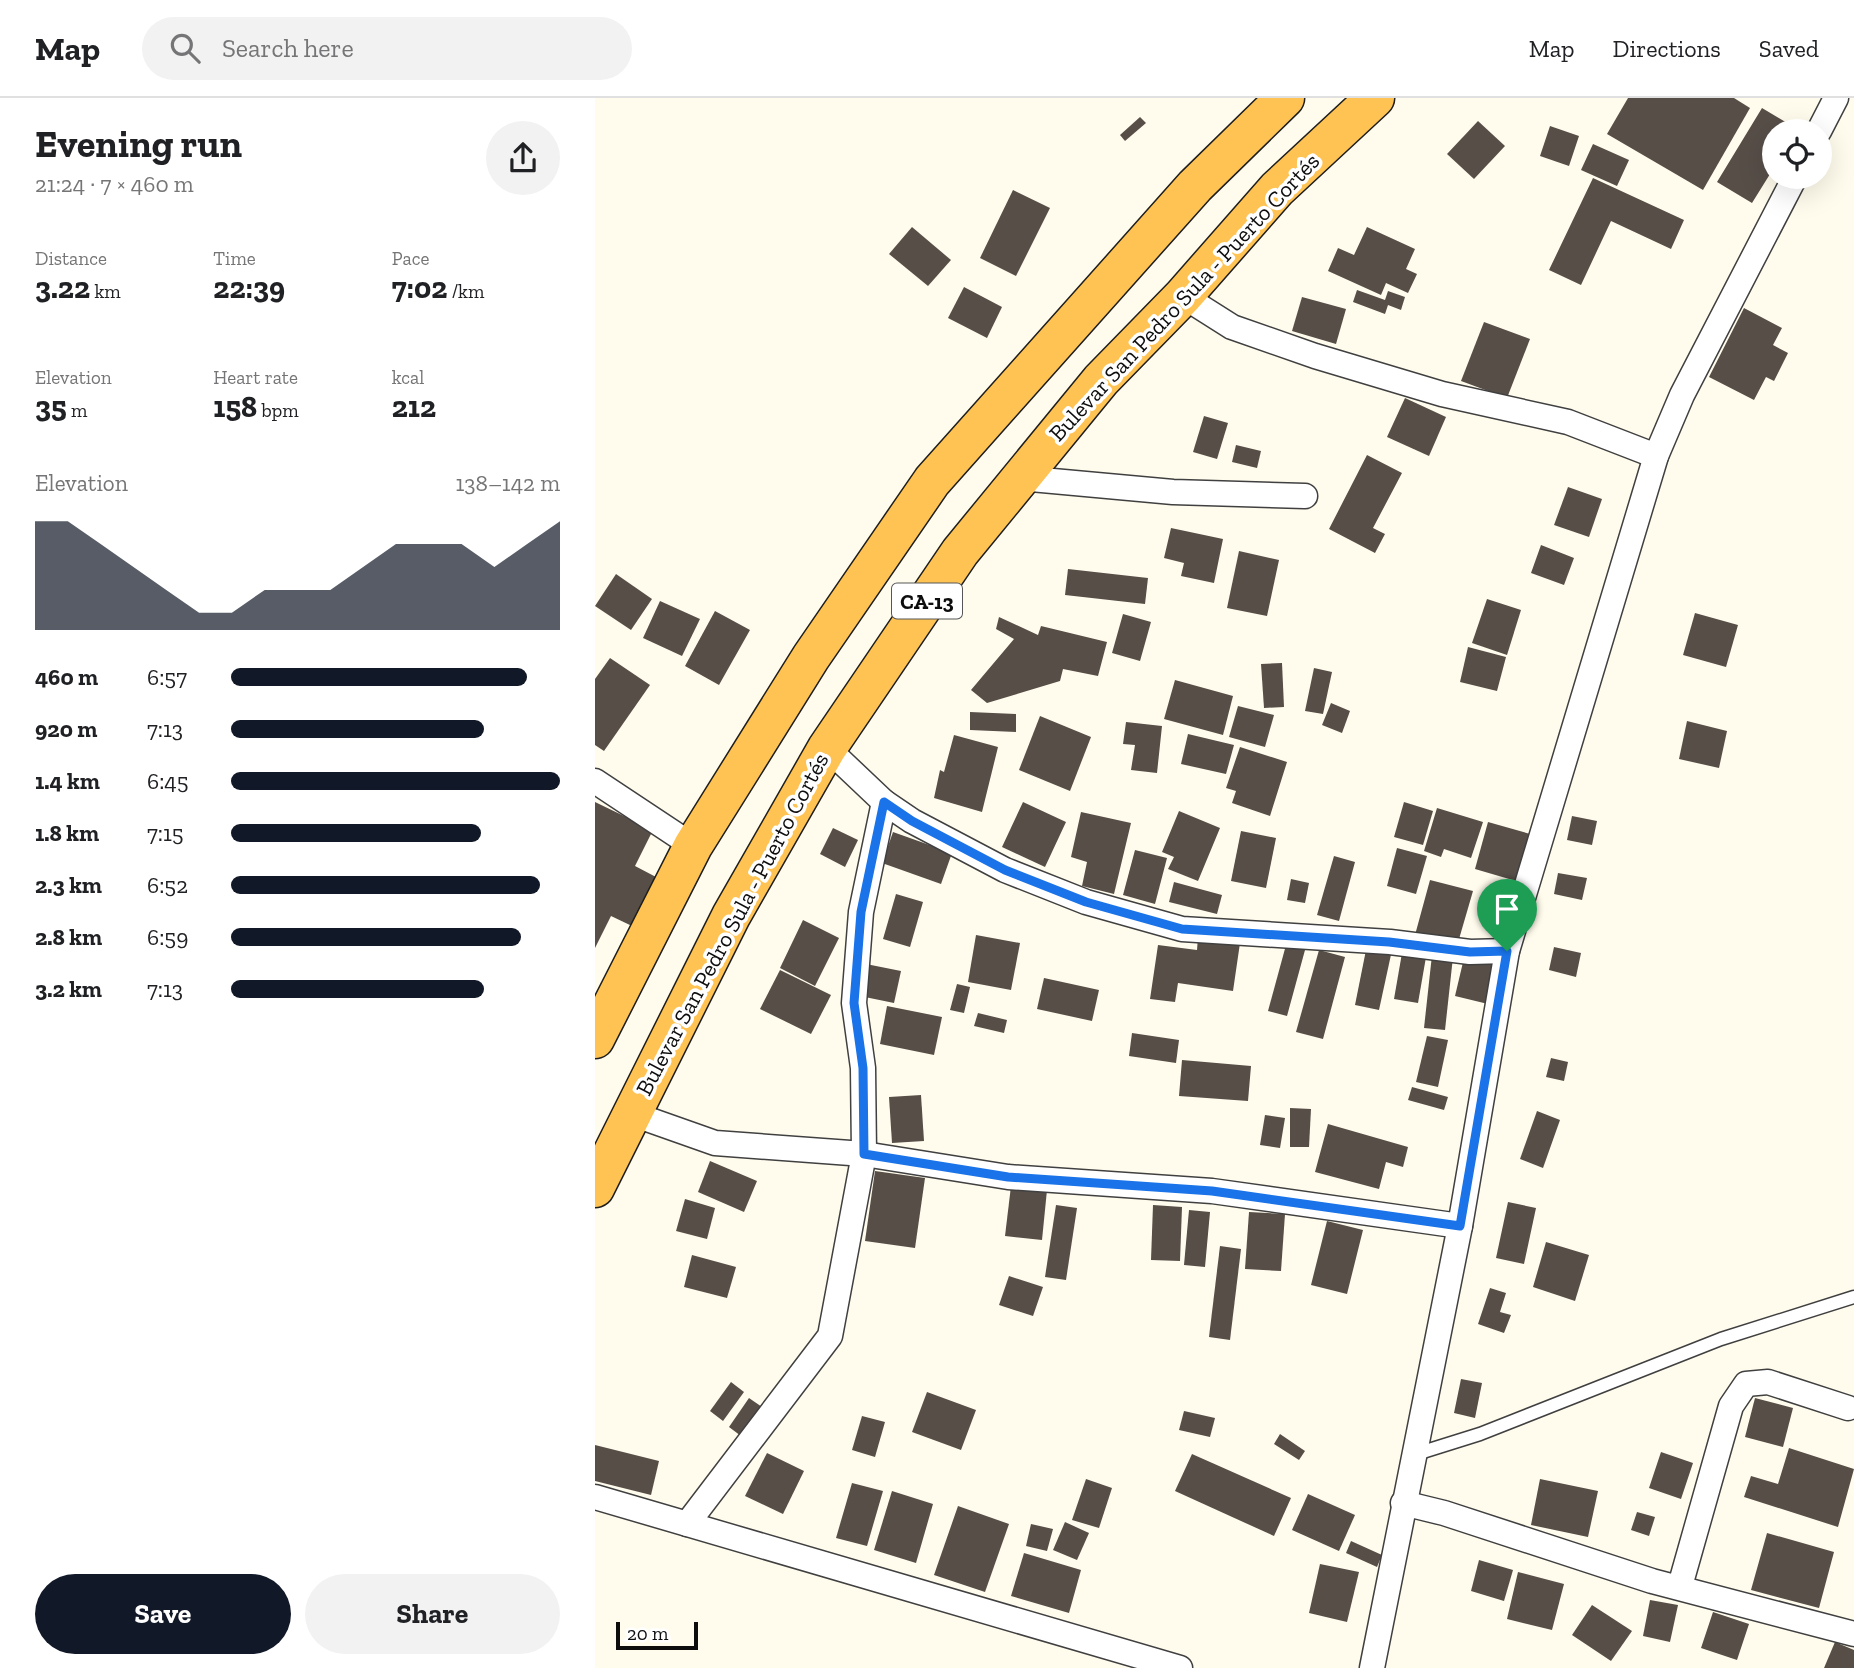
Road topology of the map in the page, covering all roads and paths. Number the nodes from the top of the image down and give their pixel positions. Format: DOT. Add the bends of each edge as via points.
graph roads {
  1 [pos="1285,98"];
  2 [pos="1375,98"];
  3 [pos="1836,98"];
  4 [pos="1825,119"];
  5 [pos="1789,189"];
  6 [pos="1183,296"];
  7 [pos="1657,456"];
  8 [pos="1020,478"];
  9 [pos="1305,496"];
  10 [pos="827,748"];
  11 [pos="595,781"];
  12 [pos="884,802"];
  13 [pos="693,846"];
  14 [pos="1507,951"];
  15 [pos="595,1039"];
  16 [pos="630,1113"];
  17 [pos="864,1154"];
  18 [pos="595,1188"];
  19 [pos="1460,1226"];
  20 [pos="1854,1297"];
  21 [pos="1848,1408"];
  22 [pos="1413,1455"];
  23 [pos="595,1497"];
  24 [pos="1403,1503"];
  25 [pos="687,1524"];
  26 [pos="1680,1586"];
  27 [pos="1854,1634"];
  28 [pos="1180,1668"];
  29 [pos="1372,1668"];
  1 -- 13 [label="highway, CA-13" via="1195,186 932,481 811,657"];
  2 -- 6 [label="highway, Bulevar San Pedro Sula - Puerto Cortés / CA-13" via="1277,189"];
  3 -- 4 [label="street"];
  5 -- 7 [label="street" via="1682,395"];
  6 -- 7 [label="street" via="1232,327 1315,356 1442,394 1568,422"];
  6 -- 8 [label="highway, Bulevar San Pedro Sula - Puerto Cortés / CA-13" via="1101,380"];
  7 -- 14 [label="street"];
  8 -- 9 [label="street" via="1173,492"];
  8 -- 10 [label="highway, Bulevar San Pedro Sula - Puerto Cortés / CA-13" via="960,552"];
  10 -- 12 [label="street"];
  10 -- 16 [label="highway, Bulevar San Pedro Sula - Puerto Cortés / CA-13" via="731,916"];
  11 -- 13 [label="street"];
  12 -- 14 [label="street" via="1005,870 1086,902 1182,929"];
  12 -- 17 [label="street" via="861,912 854,1003 863,1068"];
  13 -- 15 [label="highway, CA-13"];
  14 -- 19 [label="street"];
  16 -- 17 [label="street" via="715,1143"];
  16 -- 18 [label="highway, Bulevar San Pedro Sula - Puerto Cortés / CA-13"];
  17 -- 19 [label="street" via="1008,1177 1212,1191"];
  17 -- 25 [label="street" via="830,1336"];
  19 -- 22 [label="street"];
  20 -- 22 [label="lane" via="1721,1339 1480,1434"];
  21 -- 26 [label="street" via="1768,1382 1746,1384 1731,1406"];
  22 -- 24 [label="street"];
  23 -- 25 [label="street"];
  24 -- 26 [label="street"];
  24 -- 29 [label="street"];
  25 -- 28 [label="street"];
  26 -- 27 [label="street"];
}
